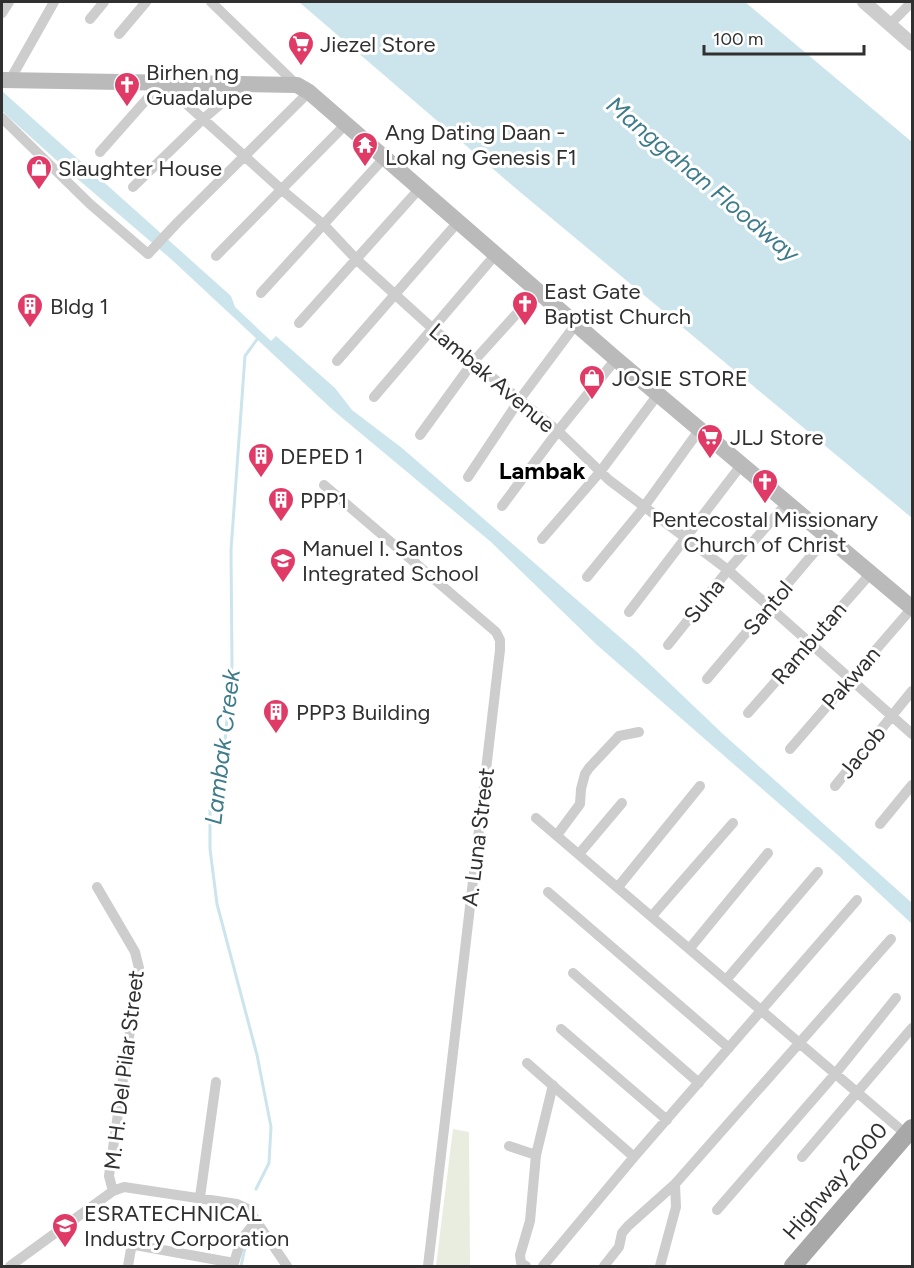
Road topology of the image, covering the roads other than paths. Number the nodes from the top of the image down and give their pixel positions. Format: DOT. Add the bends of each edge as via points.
graph roads {
  1 [pos="9,2"];
  2 [pos="54,2"];
  3 [pos="104,2"];
  4 [pos="146,2"];
  5 [pos="211,2"];
  6 [pos="865,2"];
  7 [pos="912,2"];
  8 [pos="2,12"];
  9 [pos="90,19"];
  10 [pos="890,24"];
  11 [pos="119,34"];
  12 [pos="912,44"];
  13 [pos="4,80"];
  14 [pos="162,82"];
  15 [pos="244,84"];
  16 [pos="303,88"];
  17 [pos="2,118"];
  18 [pos="202,120"];
  19 [pos="346,124"];
  20 [pos="100,152"];
  21 [pos="243,156"];
  22 [pos="384,158"];
  23 [pos="133,186"];
  24 [pos="420,188"];
  25 [pos="282,190"];
  26 [pos="458,222"];
  27 [pos="324,225"];
  28 [pos="496,254"];
  29 [pos="216,256"];
  30 [pos="357,260"];
  31 [pos="538,291"];
  32 [pos="261,293"];
  33 [pos="395,296"];
  34 [pos="299,323"];
  35 [pos="576,324"];
  36 [pos="432,328"];
  37 [pos="616,359"];
  38 [pos="337,361"];
  39 [pos="473,362"];
  40 [pos="658,393"];
  41 [pos="374,397"];
  42 [pos="520,399"];
  43 [pos="700,429"];
  44 [pos="558,431"];
  45 [pos="420,435"];
  46 [pos="742,464"];
  47 [pos="600,472"];
  48 [pos="468,477"];
  49 [pos="324,485"];
  50 [pos="788,502"];
  51 [pos="502,506"];
  52 [pos="644,506"];
  53 [pos="828,536"];
  54 [pos="685,537"];
  55 [pos="542,539"];
  56 [pos="728,570"];
  57 [pos="871,573"];
  58 [pos="587,577"];
  59 [pos="770,606"];
  60 [pos="912,608"];
  61 [pos="629,612"];
  62 [pos="809,641"];
  63 [pos="668,645"];
  64 [pos="849,678"];
  65 [pos="708,679"];
  66 [pos="912,691"];
  67 [pos="748,713"];
  68 [pos="891,716"];
  69 [pos="639,732"];
  70 [pos="912,734"];
  71 [pos="790,749"];
  72 [pos="912,785"];
  73 [pos="700,786"];
  74 [pos="835,786"];
  75 [pos="622,804"];
  76 [pos="536,818"];
  77 [pos="733,823"];
  78 [pos="880,824"];
  79 [pos="557,835"];
  80 [pos="768,853"];
  81 [pos="579,854"];
  82 [pos="818,872"];
  83 [pos="97,887"];
  84 [pos="618,887"];
  85 [pos="548,892"];
  86 [pos="857,900"];
  87 [pos="652,916"];
  88 [pos="891,939"];
  89 [pos="690,948"];
  90 [pos="573,973"];
  91 [pos="726,980"];
  92 [pos="896,998"];
  93 [pos="762,1010"];
  94 [pos="912,1028"];
  95 [pos="561,1029"];
  96 [pos="799,1041"];
  97 [pos="729,1048"];
  98 [pos="527,1063"];
  99 [pos="836,1073"];
  100 [pos="216,1082"];
  101 [pos="699,1083"];
  102 [pos="553,1085"];
  103 [pos="858,1092"];
  104 [pos="666,1120"];
  105 [pos="910,1131"];
  106 [pos="509,1146"];
  107 [pos="536,1155"];
  108 [pos="634,1157"];
  109 [pos="802,1157"];
  110 [pos="675,1184"];
  111 [pos="113,1191"];
  112 [pos="200,1197"];
  113 [pos="717,1210"];
  114 [pos="256,1221"];
  115 [pos="196,1255"];
  116 [pos="234,1264"];
  117 [pos="10,1266"];
  118 [pos="128,1266"];
  119 [pos="193,1266"];
  120 [pos="287,1266"];
  121 [pos="428,1266"];
  122 [pos="526,1266"];
  123 [pos="543,1266"];
  124 [pos="604,1266"];
  125 [pos="660,1266"];
  126 [pos="793,1266"];
  1 -- 8 [label="street"];
  2 -- 13 [label="street"];
  3 -- 9 [label="street"];
  4 -- 11 [label="street"];
  5 -- 16 [label="street"];
  6 -- 10 [label="street"];
  7 -- 10 [label="street"];
  10 -- 12 [label="street"];
  13 -- 14 [label="main road"];
  14 -- 15 [label="main road"];
  14 -- 18 [label="street, Lambak Avenue"];
  14 -- 20 [label="street"];
  15 -- 16 [label="main road"];
  15 -- 18 [label="street"];
  16 -- 19 [label="main road"];
  16 -- 21 [label="street"];
  17 -- 21 [label="street" via="90,204 151,251"];
  18 -- 21 [label="street, Lambak Avenue"];
  18 -- 23 [label="street"];
  19 -- 22 [label="main road"];
  19 -- 25 [label="street"];
  21 -- 25 [label="street, Lambak Avenue"];
  22 -- 24 [label="main road"];
  22 -- 27 [label="street"];
  24 -- 26 [label="main road"];
  24 -- 30 [label="street"];
  25 -- 27 [label="street, Lambak Avenue"];
  25 -- 29 [label="street"];
  26 -- 28 [label="main road"];
  26 -- 33 [label="street"];
  27 -- 30 [label="street, Lambak Avenue"];
  27 -- 32 [label="street"];
  28 -- 31 [label="main road"];
  28 -- 36 [label="street"];
  30 -- 33 [label="street, Lambak Avenue"];
  30 -- 34 [label="street"];
  31 -- 35 [label="main road"];
  31 -- 39 [label="street"];
  33 -- 36 [label="street, Lambak Avenue"];
  33 -- 38 [label="street"];
  35 -- 37 [label="main road"];
  35 -- 42 [label="street"];
  36 -- 39 [label="street, Lambak Avenue"];
  36 -- 41 [label="street"];
  37 -- 40 [label="main road"];
  37 -- 44 [label="street"];
  39 -- 42 [label="street, Lambak Avenue"];
  39 -- 45 [label="street"];
  40 -- 43 [label="main road"];
  40 -- 47 [label="street"];
  42 -- 44 [label="street, Lambak Avenue"];
  42 -- 48 [label="street"];
  43 -- 46 [label="main road"];
  43 -- 52 [label="street"];
  44 -- 47 [label="street, Lambak Avenue"];
  44 -- 51 [label="street"];
  46 -- 50 [label="main road"];
  46 -- 54 [label="street"];
  47 -- 52 [label="street, Lambak Avenue"];
  47 -- 55 [label="street"];
  49 -- 121 [label="street, A. Luna Street" via="496,632 500,640"];
  50 -- 53 [label="main road"];
  50 -- 56 [label="street, Suha"];
  52 -- 54 [label="street, Lambak Avenue"];
  52 -- 58 [label="street"];
  53 -- 57 [label="main road"];
  53 -- 59 [label="street, Santol"];
  54 -- 56 [label="street, Lambak Avenue"];
  54 -- 61 [label="street"];
  56 -- 59 [label="street, Lambak Avenue"];
  56 -- 63 [label="street, Suha"];
  57 -- 60 [label="main road"];
  57 -- 62 [label="street, Rambutan"];
  59 -- 62 [label="street, Lambak Avenue"];
  59 -- 65 [label="street, Santol"];
  60 -- 64 [label="street, Pakwan"];
  62 -- 64 [label="street, Lambak Avenue"];
  62 -- 67 [label="street, Rambutan"];
  64 -- 68 [label="street, Lambak Avenue"];
  64 -- 71 [label="street, Pakwan"];
  66 -- 68 [label="street, Jacob"];
  68 -- 70 [label="street, Lambak Avenue"];
  68 -- 74 [label="street, Jacob"];
  69 -- 79 [label="street" via="619,736 589,768 580,804"];
  72 -- 78 [label="street"];
  73 -- 84 [label="street"];
  75 -- 81 [label="street"];
  76 -- 79 [label="street"];
  77 -- 87 [label="street"];
  79 -- 81 [label="street"];
  80 -- 89 [label="street"];
  81 -- 84 [label="street"];
  82 -- 91 [label="street"];
  83 -- 111 [label="street, M. H. Del Pilar Street" via="135,952 139,968 109,1176"];
  84 -- 87 [label="street"];
  85 -- 97 [label="street"];
  86 -- 93 [label="street"];
  87 -- 89 [label="street"];
  88 -- 96 [label="street"];
  89 -- 91 [label="street"];
  90 -- 101 [label="street"];
  91 -- 93 [label="street"];
  92 -- 99 [label="street"];
  93 -- 96 [label="street"];
  93 -- 97 [label="street"];
  94 -- 103 [label="street"];
  95 -- 104 [label="street"];
  96 -- 99 [label="street"];
  96 -- 110 [label="street"];
  97 -- 101 [label="street"];
  98 -- 102 [label="street"];
  99 -- 103 [label="street"];
  99 -- 113 [label="street"];
  100 -- 112 [label="street"];
  101 -- 104 [label="street"];
  102 -- 107 [label="street"];
  102 -- 108 [label="street"];
  103 -- 105 [label="street"];
  103 -- 109 [label="street"];
  104 -- 108 [label="street"];
  105 -- 126 [label="main road, Highway 2000"];
  106 -- 107 [label="street"];
  107 -- 122 [label="street" via="530,1221 520,1255"];
  108 -- 123 [label="street"];
  110 -- 124 [label="street" via="628,1226 619,1247"];
  110 -- 125 [label="street" via="676,1207"];
  111 -- 112 [label="street" via="124,1187"];
  111 -- 117 [label="street"];
  112 -- 114 [label="street" via="237,1204 248,1209"];
  114 -- 116 [label="street" via="241,1240"];
  114 -- 120 [label="street"];
  115 -- 116 [label="street"];
  115 -- 118 [label="street" via="135,1245 130,1249"];
  115 -- 119 [label="street"];
}
